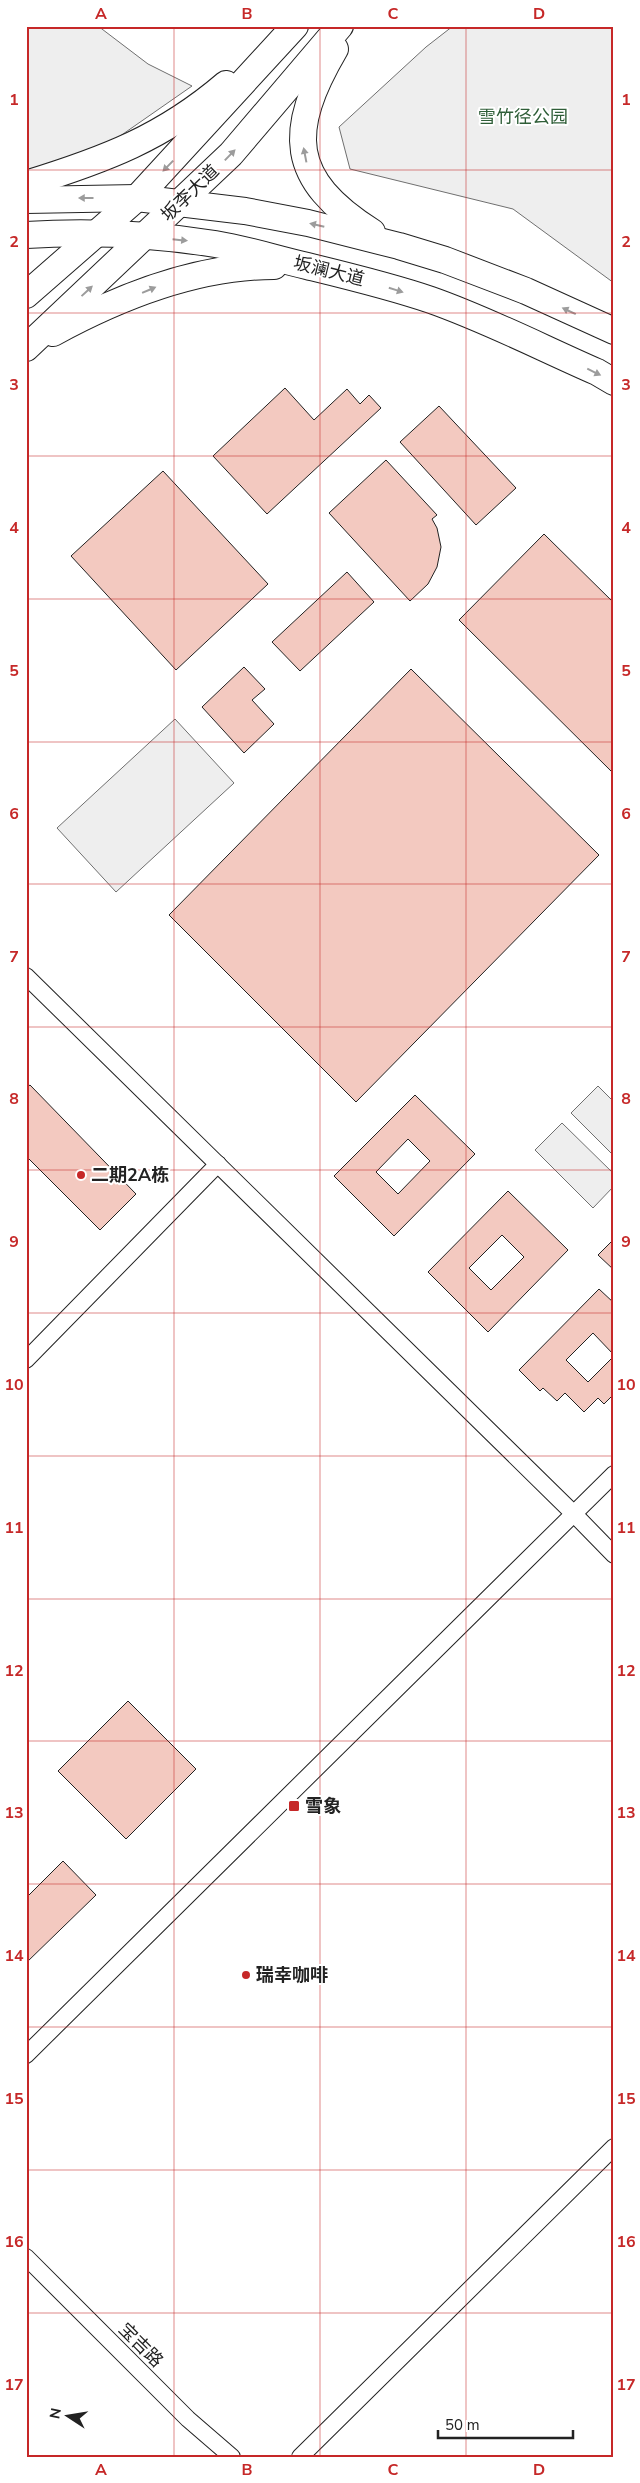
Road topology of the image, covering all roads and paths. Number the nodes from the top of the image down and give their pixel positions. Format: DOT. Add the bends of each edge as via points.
graph roads {
  1 [pos="294,26"];
  2 [pos="340,26"];
  3 [pos="349,26"];
  4 [pos="26,184"];
  5 [pos="137,198"];
  6 [pos="26,200"];
  7 [pos="178,203"];
  8 [pos="26,235"];
  9 [pos="95,235"];
  10 [pos="145,236"];
  11 [pos="399,246"];
  12 [pos="315,268"];
  13 [pos="26,296"];
  14 [pos="614,332"];
  15 [pos="26,348"];
  16 [pos="614,382"];
  17 [pos="26,976"];
  18 [pos="218,1164"];
  19 [pos="26,1360"];
  20 [pos="614,1474"];
  21 [pos="574,1513"];
  22 [pos="614,1555"];
  23 [pos="26,2055"];
  24 [pos="611,2156"];
  25 [pos="26,2258"];
  26 [pos="232,2457"];
  27 [pos="300,2457"];
  1 -- 4 [label="main road" via="210,97 153,136 92,164"];
  1 -- 5 [label="main road, 坂李大道, one-way"];
  7 -- 2 [label="main road, 坂李大道, one-way" via="231,154"];
  11 -- 3 [label="main road, one-way" via="374,234 337,207 319,189 307,167 302,143 307,109 321,73"];
  5 -- 6 [label="main road, one-way"];
  5 -- 7 [label="main road"];
  5 -- 9 [label="main road, 坂李大道"];
  7 -- 10 [label="main road, 坂李大道"];
  11 -- 7 [label="main road, one-way" via="244,211"];
  8 -- 9 [label="main road, 坂澜大道"];
  9 -- 10 [label="main road, 坂澜大道"];
  9 -- 13 [label="main road, 坂李大道"];
  10 -- 12 [label="main road, 坂澜大道, one-way" via="215,244"];
  15 -- 10 [label="main road, 坂李大道, one-way"];
  14 -- 11 [label="main road, one-way" via="478,272"];
  15 -- 12 [label="main road, one-way" via="82,319 183,278 267,266"];
  12 -- 16 [label="main road, 坂澜大道, one-way" via="430,300"];
  17 -- 18 [label="street"];
  18 -- 19 [label="street"];
  18 -- 21 [label="street"];
  20 -- 21 [label="street"];
  21 -- 22 [label="street"];
  21 -- 23 [label="street"];
  24 -- 27 [label="street"];
  25 -- 26 [label="street, 宝吉路" via="188,2419"];
}
